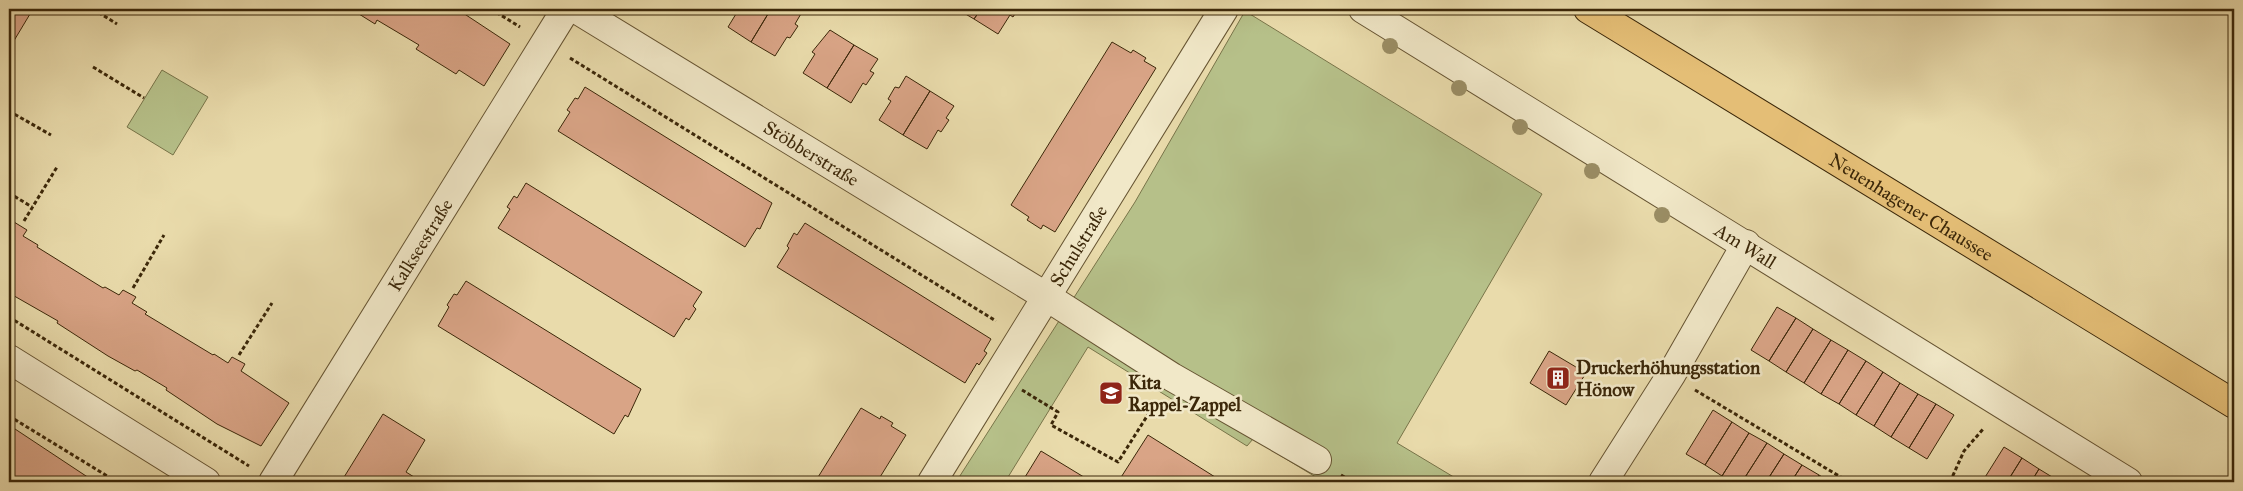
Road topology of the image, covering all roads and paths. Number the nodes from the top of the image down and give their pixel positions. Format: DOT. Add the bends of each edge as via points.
graph roads {
  1 [pos="94,9"];
  2 [pos="566,9"];
  3 [pos="576,9"];
  4 [pos="1224,9"];
  5 [pos="1363,9"];
  6 [pos="1588,9"];
  7 [pos="117,24"];
  8 [pos="545,43"];
  9 [pos="93,67"];
  10 [pos="144,98"];
  11 [pos="9,111"];
  12 [pos="51,135"];
  13 [pos="57,167"];
  14 [pos="9,192"];
  15 [pos="32,207"];
  16 [pos="24,221"];
  17 [pos="164,235"];
  18 [pos="1746,244"];
  19 [pos="133,288"];
  20 [pos="1047,297"];
  21 [pos="272,303"];
  22 [pos="9,317"];
  23 [pos="1022,337"];
  24 [pos="239,355"];
  25 [pos="9,359"];
  26 [pos="998,375"];
  27 [pos="1671,375"];
  28 [pos="1172,377"];
  29 [pos="2234,404"];
  30 [pos="9,416"];
  31 [pos="1986,426"];
  32 [pos="1317,460"];
  33 [pos="117,482"];
  34 [pos="206,482"];
  35 [pos="273,482"];
  36 [pos="932,482"];
  37 [pos="1603,482"];
  38 [pos="1849,482"];
  39 [pos="1950,482"];
  40 [pos="2128,482"];
  1 -- 7 [label="path"];
  2 -- 8 [label="street, Kalkseestraße"];
  3 -- 20 [label="street, Stöbberstraße"];
  4 -- 20 [label="street, Schulstraße"];
  5 -- 18 [label="street, Am Wall"];
  6 -- 29 [label="main road, Neuenhagener Chaussee"];
  8 -- 23 [label="path"];
  8 -- 35 [label="street, Kalkseestraße"];
  9 -- 10 [label="path"];
  11 -- 12 [label="path"];
  13 -- 15 [label="path"];
  14 -- 15 [label="path"];
  15 -- 16 [label="path"];
  17 -- 19 [label="path"];
  18 -- 27 [label="street"];
  18 -- 40 [label="street, Am Wall"];
  20 -- 23 [label="street, Schulstraße"];
  20 -- 28 [label="street, Stöbberstraße"];
  21 -- 24 [label="path"];
  22 -- 35 [label="path"];
  23 -- 26 [label="street, Schulstraße"];
  25 -- 34 [label="street"];
  26 -- 28 [label="path" via="1058,412 1051,425 1118,462"];
  26 -- 36 [label="street, Schulstraße"];
  27 -- 37 [label="street"];
  27 -- 38 [label="path"];
  28 -- 32 [label="street, Stöbberstraße"];
  30 -- 33 [label="path"];
  31 -- 39 [label="path" via="1964,451"];
}
